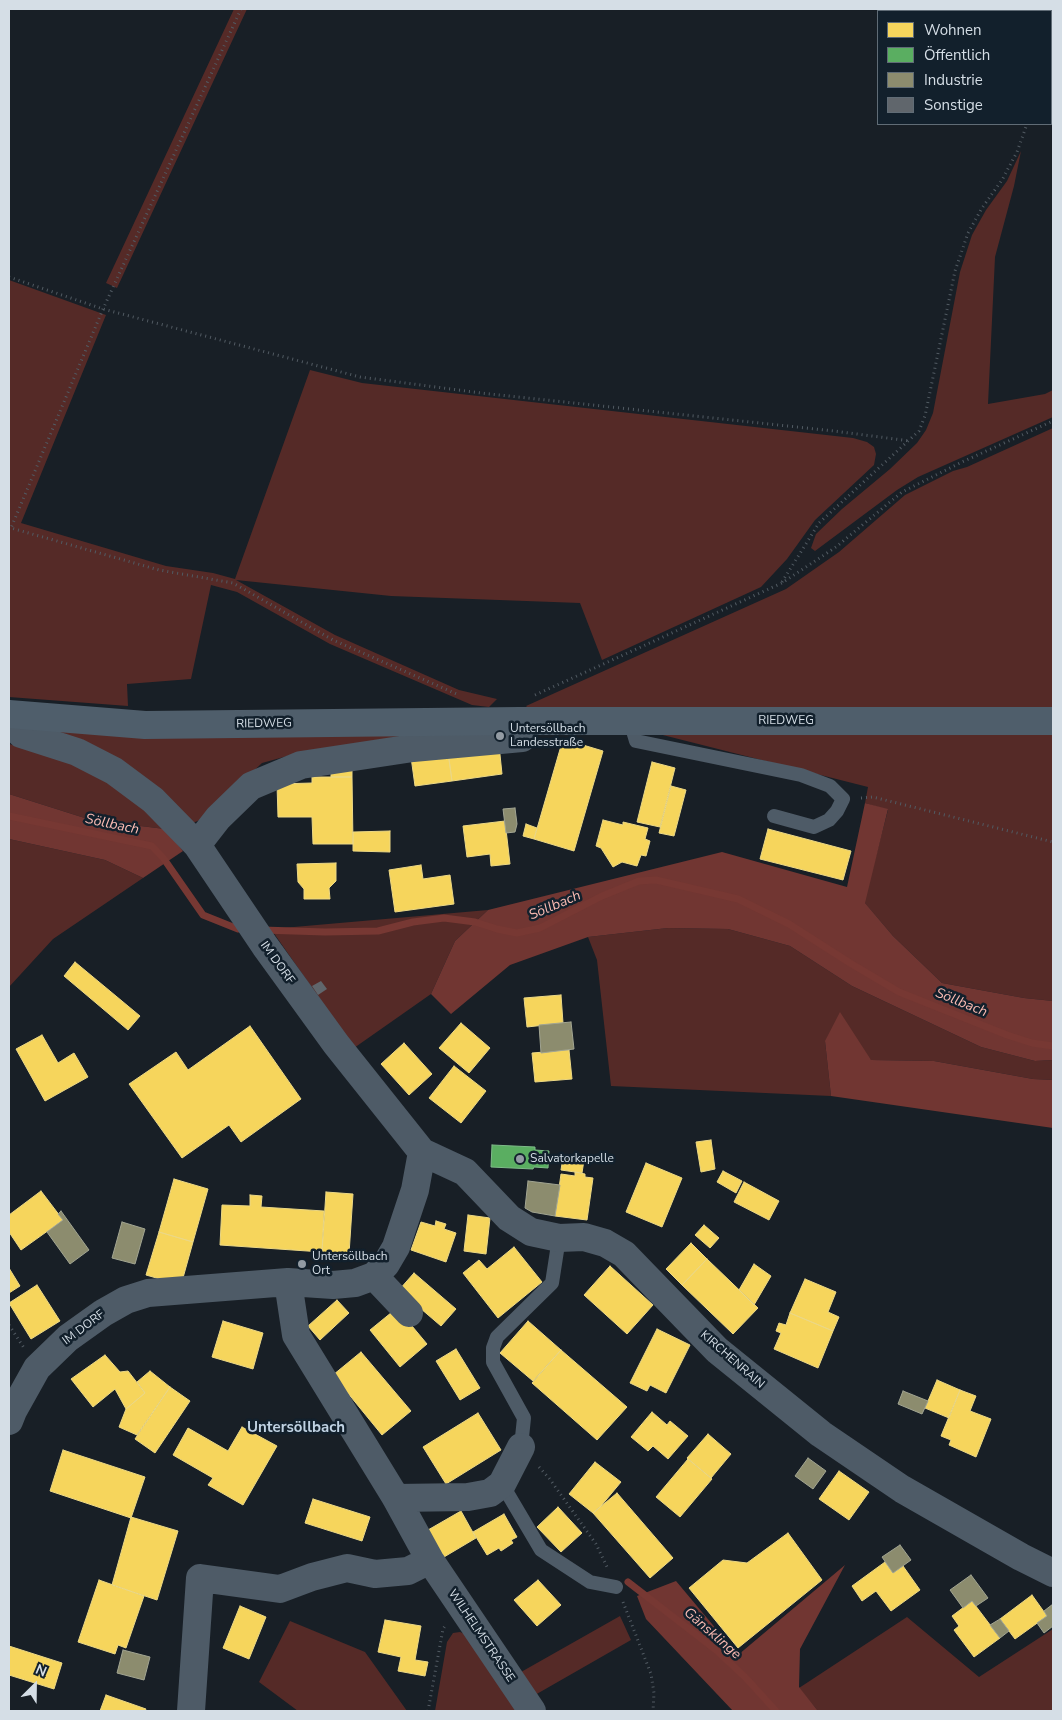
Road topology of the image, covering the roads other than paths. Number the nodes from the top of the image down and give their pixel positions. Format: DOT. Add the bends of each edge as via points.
graph roads {
  1 [pos="525,709"];
  2 [pos="9,714"];
  3 [pos="9,719"];
  4 [pos="630,721"];
  5 [pos="1053,721"];
  6 [pos="774,816"];
  7 [pos="197,845"];
  8 [pos="422,1152"];
  9 [pos="559,1238"];
  10 [pos="374,1276"];
  11 [pos="288,1282"];
  12 [pos="409,1313"];
  13 [pos="9,1421"];
  14 [pos="520,1447"];
  15 [pos="502,1484"];
  16 [pos="396,1498"];
  17 [pos="430,1560"];
  18 [pos="1053,1573"];
  19 [pos="616,1587"];
  20 [pos="190,1711"];
  21 [pos="532,1711"];
  1 -- 2 [label="main road, RIEDWEG" via="145,725"];
  1 -- 4 [label="main road, RIEDWEG"];
  1 -- 7 [label="street" via="522,738 413,748 301,765 252,786 218,818"];
  3 -- 7 [label="street, IM DORF" via="21,734 77,752 114,771 154,800"];
  4 -- 5 [label="main road, RIEDWEG"];
  4 -- 6 [label="lane" via="636,740 801,775 830,786 842,799 829,820 814,826"];
  7 -- 8 [label="street, IM DORF" via="336,1044"];
  8 -- 9 [label="street, KIRCHENRAIN" via="465,1172 509,1218 531,1232"];
  8 -- 10 [label="street" via="415,1190 396,1247"];
  9 -- 14 [label="lane" via="552,1283 497,1337 492,1348 493,1362 524,1418"];
  9 -- 18 [label="street, KIRCHENRAIN" via="584,1237 605,1242 624,1254 716,1350 821,1434 902,1489"];
  10 -- 11 [label="street, IM DORF" via="355,1283 334,1285"];
  10 -- 12 [label="street"];
  11 -- 13 [label="street, IM DORF" via="148,1293 126,1300 68,1338 38,1368"];
  11 -- 16 [label="street, WILHELMSTRASSE" via="296,1335"];
  14 -- 15 [label="street"];
  15 -- 16 [label="street" via="490,1494 468,1497"];
  15 -- 19 [label="lane" via="541,1550 590,1582"];
  16 -- 17 [label="street, WILHELMSTRASSE"];
  17 -- 20 [label="street" via="408,1571 375,1574 347,1568 280,1589 200,1578"];
  17 -- 21 [label="street, WILHELMSTRASSE"];
}
